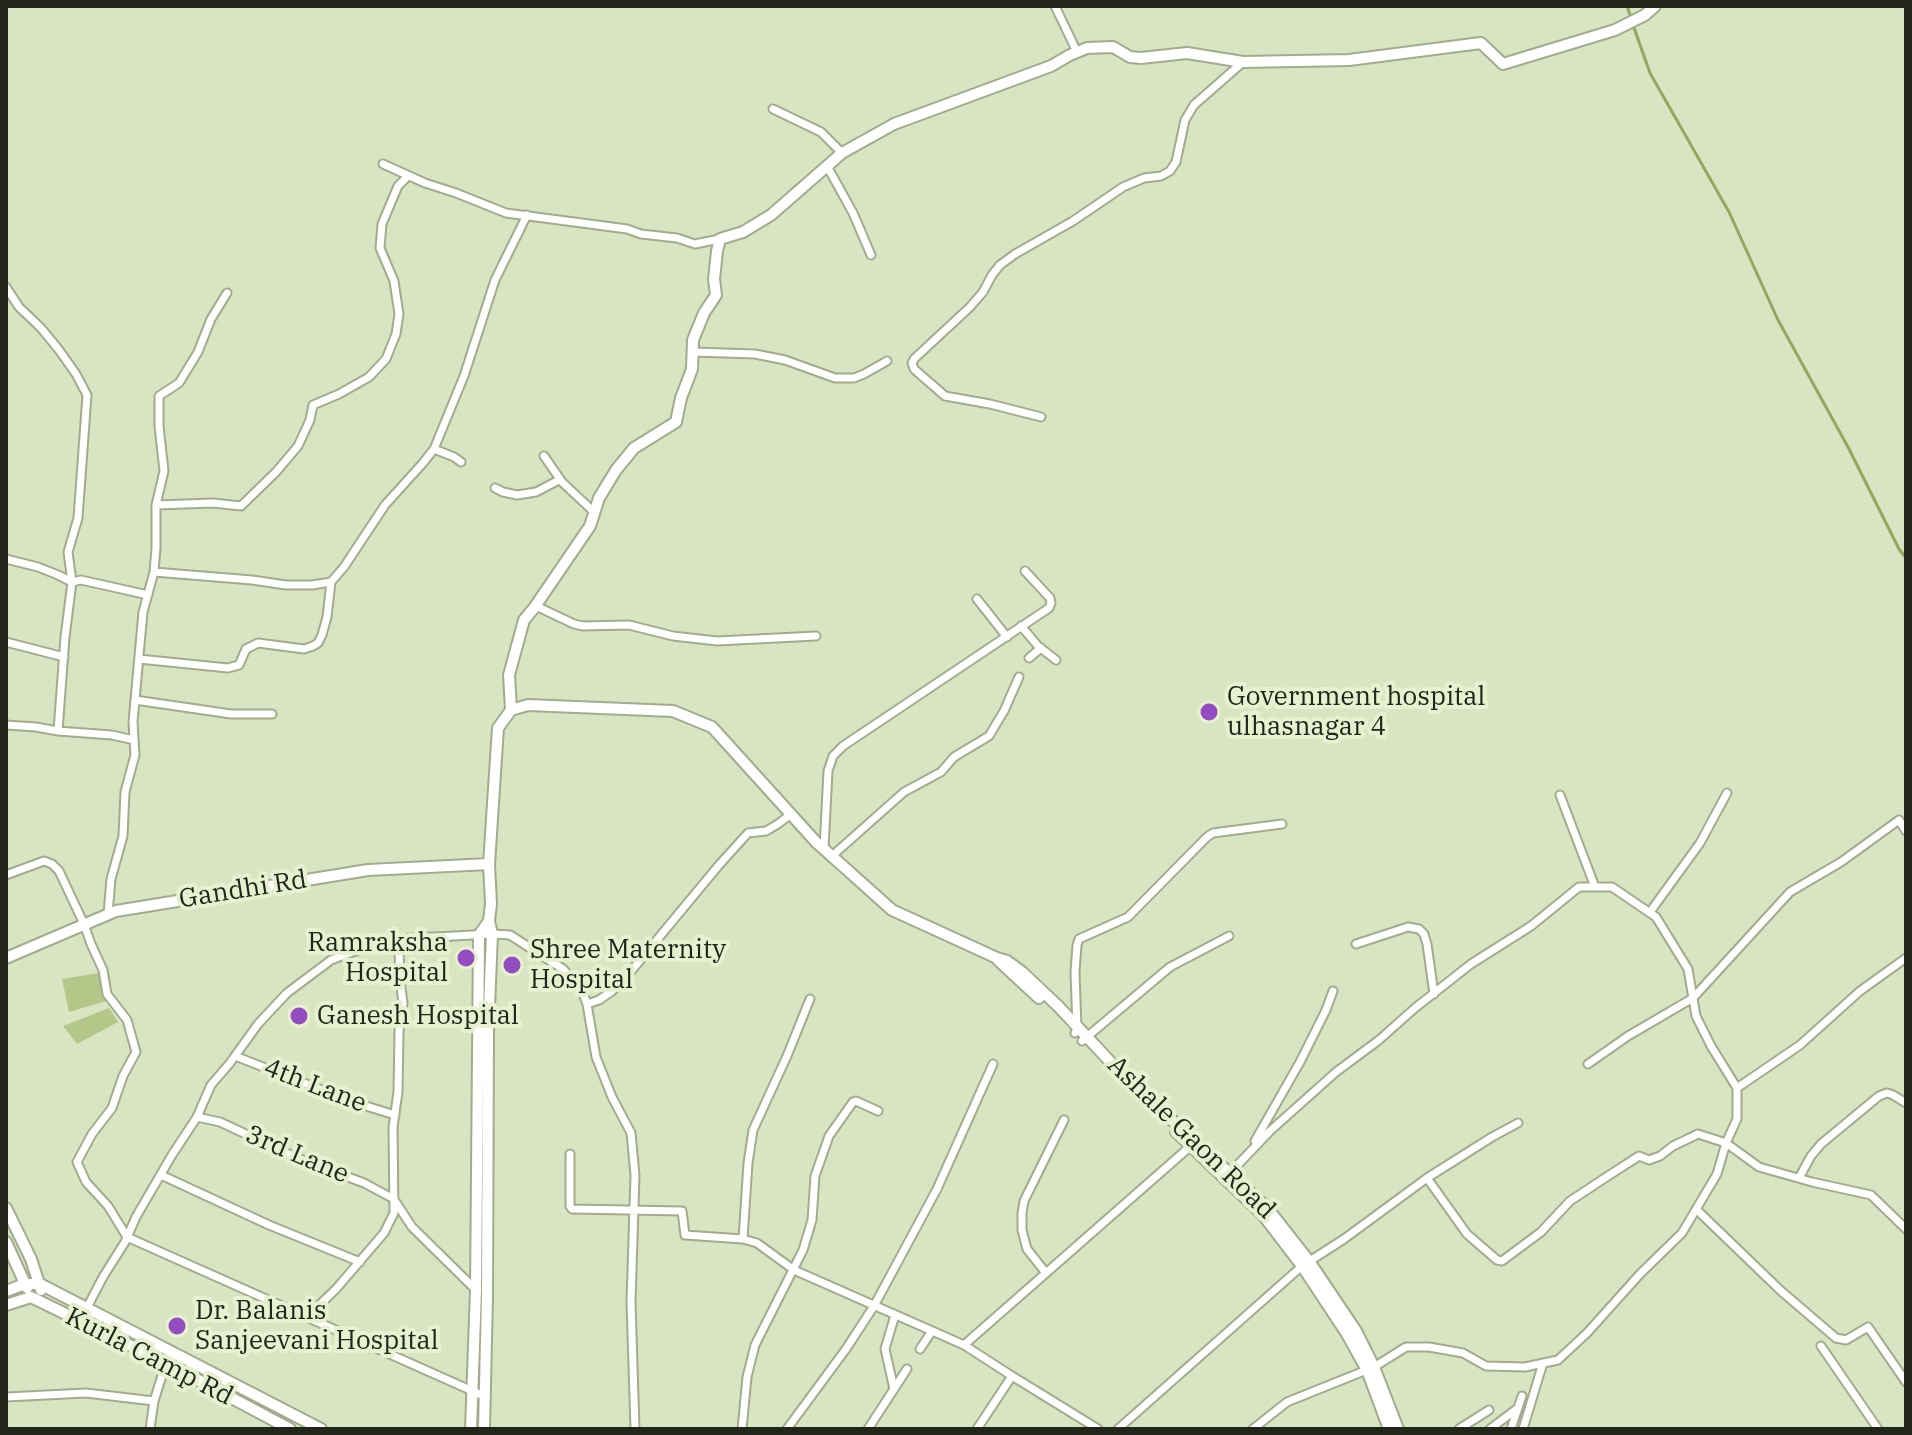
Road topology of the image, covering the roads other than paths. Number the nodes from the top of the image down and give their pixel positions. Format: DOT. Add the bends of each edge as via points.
graph roads {
  1 [pos="1055,6"];
  2 [pos="1655,6"];
  3 [pos="1077,52"];
  4 [pos="1243,62"];
  5 [pos="773,109"];
  6 [pos="842,153"];
  7 [pos="383,164"];
  8 [pos="827,166"];
  9 [pos="408,176"];
  10 [pos="527,215"];
  11 [pos="720,239"];
  12 [pos="871,255"];
  13 [pos="6,287"];
  14 [pos="227,293"];
  15 [pos="693,352"];
  16 [pos="887,361"];
  17 [pos="1041,417"];
  18 [pos="434,449"];
  19 [pos="544,456"];
  20 [pos="461,462"];
  21 [pos="559,480"];
  22 [pos="495,488"];
  23 [pos="156,505"];
  24 [pos="594,512"];
  25 [pos="6,559"];
  26 [pos="1025,571"];
  27 [pos="154,572"];
  28 [pos="72,582"];
  29 [pos="331,582"];
  30 [pos="148,595"];
  31 [pos="977,599"];
  32 [pos="536,606"];
  33 [pos="1021,626"];
  34 [pos="816,636"];
  35 [pos="1007,637"];
  36 [pos="6,642"];
  37 [pos="1041,648"];
  38 [pos="64,657"];
  39 [pos="1029,658"];
  40 [pos="139,659"];
  41 [pos="1056,660"];
  42 [pos="1019,677"];
  43 [pos="135,700"];
  44 [pos="511,710"];
  45 [pos="272,714"];
  46 [pos="6,725"];
  47 [pos="58,731"];
  48 [pos="134,740"];
  49 [pos="1727,793"];
  50 [pos="1560,795"];
  51 [pos="791,814"];
  52 [pos="1282,824"];
  53 [pos="1906,831"];
  54 [pos="828,852"];
  55 [pos="489,864"];
  56 [pos="6,875"];
  57 [pos="1595,887"];
  58 [pos="1650,912"];
  59 [pos="108,914"];
  60 [pos="489,921"];
  61 [pos="84,924"];
  62 [pos="492,934"];
  63 [pos="479,935"];
  64 [pos="1229,936"];
  65 [pos="396,939"];
  66 [pos="1356,944"];
  67 [pos="6,958"];
  68 [pos="1906,958"];
  69 [pos="1333,991"];
  70 [pos="1434,994"];
  71 [pos="1693,998"];
  72 [pos="810,999"];
  73 [pos="587,1004"];
  74 [pos="483,1032"];
  75 [pos="1080,1035"];
  76 [pos="235,1056"];
  77 [pos="993,1064"];
  78 [pos="1588,1064"];
  79 [pos="1737,1088"];
  80 [pos="1906,1103"];
  81 [pos="878,1111"];
  82 [pos="395,1115"];
  83 [pos="197,1117"];
  84 [pos="1064,1120"];
  85 [pos="1518,1123"];
  86 [pos="1726,1143"];
  87 [pos="1194,1144"];
  88 [pos="1250,1151"];
  89 [pos="570,1154"];
  90 [pos="161,1175"];
  91 [pos="1227,1175"];
  92 [pos="1427,1178"];
  93 [pos="1799,1178"];
  94 [pos="394,1199"];
  95 [pos="6,1208"];
  96 [pos="634,1210"];
  97 [pos="1697,1210"];
  98 [pos="1906,1229"];
  99 [pos="127,1237"];
  100 [pos="743,1239"];
  101 [pos="6,1242"];
  102 [pos="360,1262"];
  103 [pos="1305,1263"];
  104 [pos="794,1270"];
  105 [pos="1046,1273"];
  106 [pos="25,1284"];
  107 [pos="40,1284"];
  108 [pos="476,1290"];
  109 [pos="6,1291"];
  110 [pos="487,1296"];
  111 [pos="31,1297"];
  112 [pos="44,1304"];
  113 [pos="6,1305"];
  114 [pos="874,1306"];
  115 [pos="87,1308"];
  116 [pos="895,1315"];
  117 [pos="307,1317"];
  118 [pos="80,1321"];
  119 [pos="932,1331"];
  120 [pos="964,1345"];
  121 [pos="1821,1346"];
  122 [pos="920,1349"];
  123 [pos="166,1363"];
  124 [pos="1543,1363"];
  125 [pos="1371,1368"];
  126 [pos="907,1369"];
  127 [pos="1012,1376"];
  128 [pos="1906,1382"];
  129 [pos="894,1389"];
  130 [pos="474,1392"];
  131 [pos="1522,1396"];
  132 [pos="6,1397"];
  133 [pos="486,1397"];
  134 [pos="154,1401"];
  135 [pos="1518,1408"];
  136 [pos="1489,1410"];
  137 [pos="150,1429"];
  138 [pos="290,1429"];
  139 [pos="321,1429"];
  140 [pos="471,1429"];
  141 [pos="484,1429"];
  142 [pos="635,1429"];
  143 [pos="742,1429"];
  144 [pos="787,1429"];
  145 [pos="868,1429"];
  146 [pos="977,1429"];
  147 [pos="1098,1429"];
  148 [pos="1118,1429"];
  149 [pos="1253,1429"];
  150 [pos="1389,1429"];
  151 [pos="1398,1429"];
  152 [pos="1459,1429"];
  153 [pos="1490,1429"];
  154 [pos="1511,1429"];
  155 [pos="1523,1429"];
  156 [pos="1878,1429"];
  1 -- 3 [label="street"];
  2 -- 4 [label="street" via="1615,30 1503,64 1481,43 1349,60"];
  3 -- 4 [label="street" via="1113,47 1130,57 1187,53"];
  3 -- 6 [label="street" via="894,124"];
  4 -- 17 [label="street" via="1194,105 1170,171 1123,187 1000,265 970,307 912,363 945,396"];
  5 -- 6 [label="street" via="821,132"];
  6 -- 8 [label="street"];
  7 -- 9 [label="street"];
  8 -- 11 [label="street" via="771,215"];
  8 -- 12 [label="street"];
  9 -- 10 [label="street" via="506,213"];
  9 -- 23 [label="street" via="398,186 382,224 380,248 394,281 399,314 386,359 369,377 313,405 298,446 241,506"];
  10 -- 11 [label="street" via="695,244"];
  10 -- 18 [label="street" via="495,280"];
  11 -- 15 [label="street" via="716,295 693,340"];
  13 -- 28 [label="street" via="59,350 87,395 78,518 68,552"];
  14 -- 23 [label="street" via="179,383 159,396 164,471"];
  15 -- 16 [label="street" via="755,354 835,378 854,378"];
  15 -- 24 [label="street" via="676,422 634,448"];
  18 -- 20 [label="street"];
  18 -- 29 [label="street" via="385,505"];
  19 -- 21 [label="street"];
  21 -- 22 [label="street" via="517,495"];
  21 -- 24 [label="street"];
  23 -- 27 [label="street"];
  24 -- 32 [label="street"];
  25 -- 28 [label="street"];
  26 -- 33 [label="street" via="1051,603"];
  27 -- 29 [label="street" via="286,585"];
  27 -- 30 [label="street"];
  28 -- 30 [label="street"];
  28 -- 38 [label="street"];
  29 -- 40 [label="street" via="322,635 313,646 258,643 246,649 239,665 228,668"];
  30 -- 40 [label="street"];
  31 -- 35 [label="street"];
  32 -- 34 [label="street" via="583,626 629,625 717,641"];
  32 -- 44 [label="street" via="524,620 509,675"];
  33 -- 35 [label="street"];
  33 -- 37 [label="street"];
  35 -- 54 [label="street" via="833,756 828,771"];
  36 -- 38 [label="street"];
  37 -- 39 [label="street"];
  37 -- 41 [label="street"];
  38 -- 47 [label="street"];
  40 -- 43 [label="street"];
  42 -- 54 [label="street" via="989,736 904,792"];
  43 -- 45 [label="street" via="231,714"];
  43 -- 48 [label="street"];
  44 -- 51 [label="street, Ashale Gaon Road" via="528,705 673,711 712,727"];
  44 -- 55 [label="street" via="498,728"];
  46 -- 47 [label="street"];
  47 -- 48 [label="street"];
  48 -- 59 [label="street"];
  49 -- 58 [label="street" via="1700,843"];
  50 -- 57 [label="street"];
  51 -- 54 [label="street, Ashale Gaon Road"];
  51 -- 73 [label="street" via="766,831 748,833 627,976"];
  52 -- 75 [label="street" via="1213,833 1128,917 1079,939 1075,972"];
  53 -- 71 [label="street" via="1899,820 1790,892"];
  54 -- 75 [label="street, Ashale Gaon Road" via="892,910 1007,961 1058,1006"];
  55 -- 59 [label="street, Gandhi Rd" via="368,870"];
  55 -- 60 [label="street"];
  56 -- 61 [label="street" via="44,861 52,864"];
  57 -- 58 [label="street" via="1612,887"];
  57 -- 70 [label="street" via="1579,887"];
  58 -- 71 [label="street" via="1688,969"];
  59 -- 61 [label="street, Gandhi Rd"];
  60 -- 62 [label="street"];
  60 -- 63 [label="street"];
  61 -- 67 [label="street, Gandhi Rd"];
  61 -- 99 [label="street" via="107,994 127,1020 136,1052 112,1108 77,1162"];
  62 -- 63 [label="street"];
  62 -- 73 [label="street" via="510,935 563,969 581,988"];
  62 -- 74 [label="street"];
  63 -- 65 [label="street"];
  63 -- 74 [label="street"];
  64 -- 75 [label="street" via="1170,967"];
  65 -- 76 [label="street" via="331,960 287,993"];
  65 -- 82 [label="street" via="403,1003"];
  66 -- 70 [label="street" via="1408,927 1419,929 1427,944"];
  68 -- 79 [label="street" via="1800,1045"];
  69 -- 88 [label="street"];
  70 -- 88 [label="street" via="1336,1072"];
  71 -- 78 [label="street"];
  71 -- 79 [label="street" via="1696,1016"];
  72 -- 100 [label="street" via="753,1130"];
  73 -- 96 [label="street" via="596,1057 631,1133"];
  74 -- 108 [label="street"];
  74 -- 110 [label="street"];
  75 -- 87 [label="street, Ashale Gaon Road"];
  76 -- 82 [label="street, 4th Lane"];
  76 -- 83 [label="street" via="211,1085"];
  77 -- 114 [label="street" via="937,1189"];
  79 -- 86 [label="street" via="1737,1119"];
  80 -- 93 [label="street" via="1887,1093 1879,1096 1821,1144"];
  81 -- 104 [label="street" via="853,1102 829,1136 815,1176 810,1232"];
  82 -- 94 [label="street"];
  83 -- 90 [label="street"];
  83 -- 94 [label="street, 3rd Lane" via="220,1122"];
  84 -- 105 [label="street" via="1022,1213 1027,1249"];
  85 -- 92 [label="street"];
  86 -- 92 [label="street" via="1698,1134 1660,1156 1639,1156 1570,1201 1541,1232 1502,1261 1467,1234"];
  86 -- 93 [label="street" via="1759,1167"];
  86 -- 97 [label="street" via="1717,1174"];
  87 -- 91 [label="street, Ashale Gaon Road"];
  87 -- 105 [label="street"];
  88 -- 91 [label="street"];
  89 -- 96 [label="street" via="570,1208"];
  90 -- 99 [label="street"];
  90 -- 102 [label="street"];
  91 -- 103 [label="street, Ashale Gaon Road" via="1266,1212"];
  92 -- 103 [label="street"];
  93 -- 98 [label="street" via="1871,1195"];
  94 -- 102 [label="street" via="384,1233"];
  94 -- 108 [label="street" via="412,1227"];
  95 -- 107 [label="street"];
  96 -- 100 [label="street" via="682,1211 683,1233 688,1236"];
  96 -- 142 [label="street"];
  97 -- 124 [label="street" via="1682,1233 1587,1333 1558,1360"];
  97 -- 128 [label="street" via="1836,1338 1846,1340 1868,1327"];
  99 -- 115 [label="street"];
  99 -- 117 [label="street"];
  100 -- 104 [label="street"];
  101 -- 106 [label="street"];
  102 -- 117 [label="street"];
  103 -- 125 [label="street, Ashale Gaon Road" via="1356,1331"];
  103 -- 148 [label="street"];
  104 -- 114 [label="street"];
  104 -- 143 [label="street" via="755,1345"];
  105 -- 120 [label="street"];
  106 -- 107 [label="street, Kurla Camp Rd"];
  106 -- 109 [label="street, Kurla Camp Rd"];
  106 -- 111 [label="street"];
  107 -- 112 [label="street"];
  107 -- 115 [label="street, Kurla Camp Rd"];
  108 -- 110 [label="street"];
  108 -- 130 [label="street"];
  110 -- 133 [label="street"];
  111 -- 112 [label="street, Kurla Camp Rd"];
  111 -- 113 [label="street"];
  112 -- 118 [label="street, Kurla Camp Rd"];
  114 -- 116 [label="street"];
  114 -- 144 [label="street"];
  115 -- 118 [label="street"];
  115 -- 139 [label="street, Kurla Camp Rd"];
  116 -- 119 [label="street"];
  116 -- 129 [label="street" via="885,1349"];
  117 -- 130 [label="street"];
  118 -- 123 [label="street, Kurla Camp Rd"];
  119 -- 120 [label="street"];
  119 -- 122 [label="street"];
  120 -- 127 [label="street"];
  121 -- 156 [label="street"];
  123 -- 134 [label="street"];
  123 -- 138 [label="street, Kurla Camp Rd"];
  124 -- 125 [label="street" via="1486,1366 1463,1353 1406,1347"];
  124 -- 155 [label="street"];
  125 -- 149 [label="street" via="1287,1402"];
  125 -- 150 [label="street, Ashale Gaon Road"];
  125 -- 151 [label="street, Ashale Gaon Road"];
  126 -- 129 [label="street"];
  127 -- 146 [label="street"];
  127 -- 147 [label="street"];
  129 -- 145 [label="street"];
  130 -- 133 [label="street"];
  130 -- 140 [label="street"];
  131 -- 135 [label="street"];
  132 -- 134 [label="street" via="86,1393"];
  133 -- 141 [label="street"];
  134 -- 137 [label="street"];
  135 -- 153 [label="street"];
  135 -- 154 [label="street"];
  136 -- 152 [label="street"];
}
